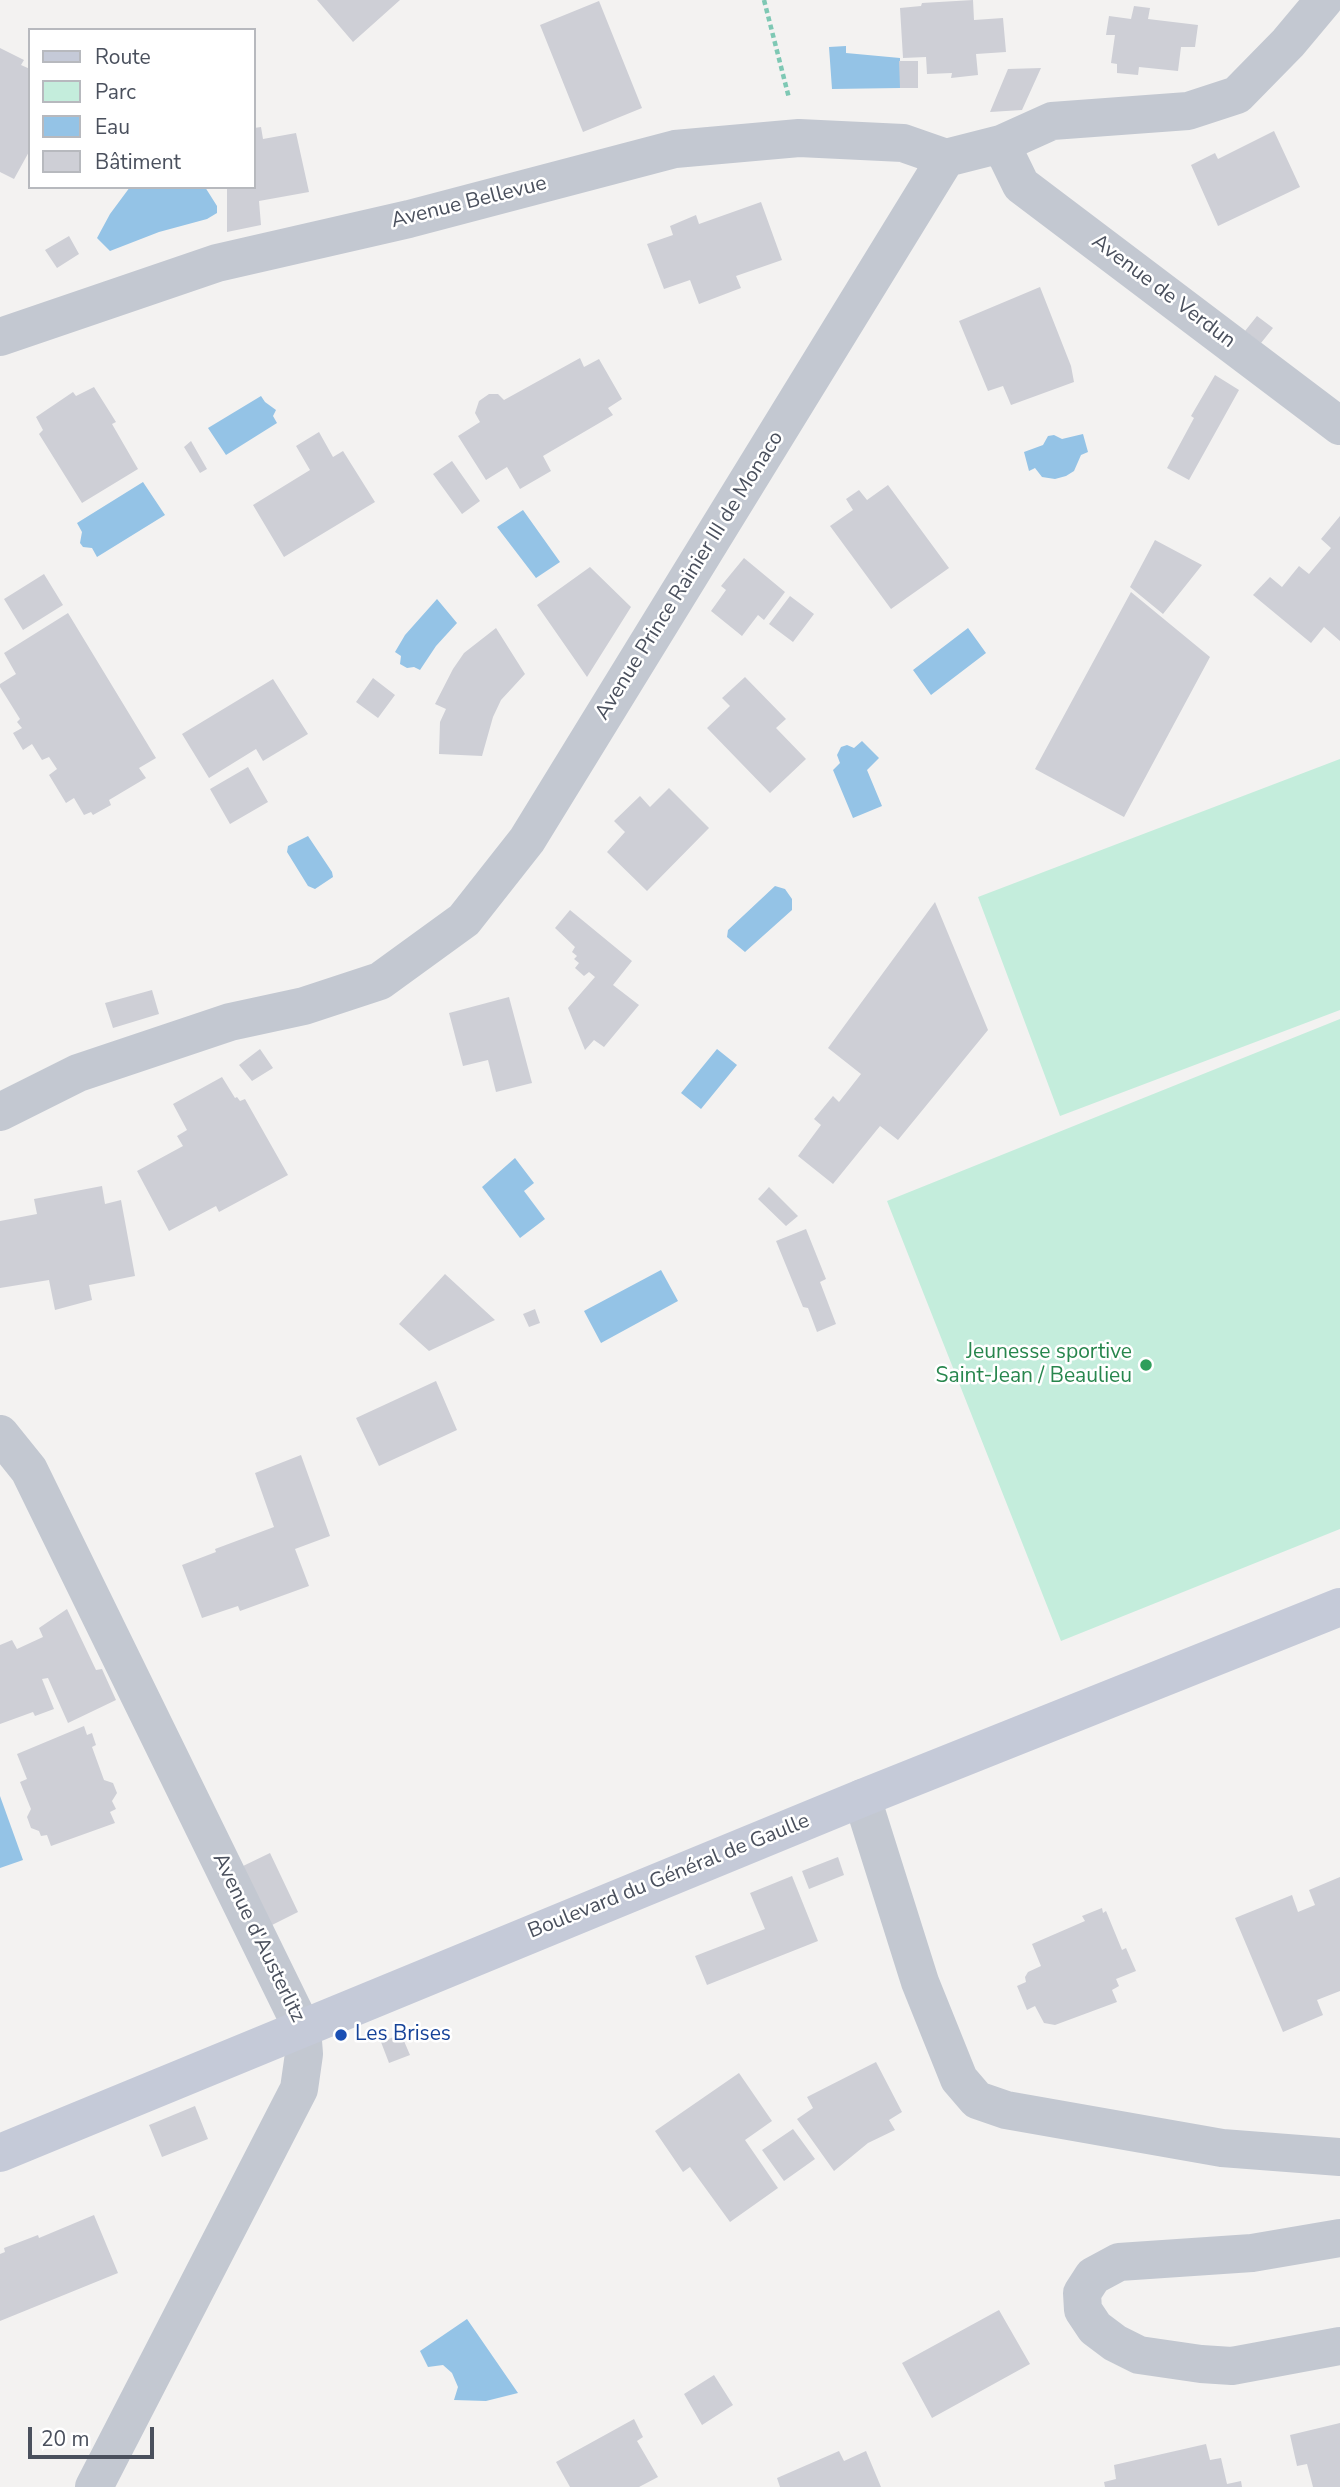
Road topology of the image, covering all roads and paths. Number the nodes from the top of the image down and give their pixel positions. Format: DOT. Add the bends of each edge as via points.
graph roads {
  1 [pos="764,0"];
  2 [pos="1324,0"];
  3 [pos="799,138"];
  4 [pos="1001,144"];
  5 [pos="947,158"];
  6 [pos="0,337"];
  7 [pos="1340,426"];
  8 [pos="0,1112"];
  9 [pos="0,1434"];
  10 [pos="1340,1607"];
  11 [pos="862,1798"];
  12 [pos="302,2028"];
  13 [pos="0,2153"];
  14 [pos="1340,2157"];
  15 [pos="1340,2238"];
  16 [pos="1340,2346"];
  17 [pos="94,2487"];
  1 -- 3 [label="path"];
  2 -- 4 [label="street" via="1237,95 1188,111 1052,121"];
  3 -- 5 [label="street, Avenue Bellevue" via="903,144"];
  3 -- 6 [label="street, Avenue Bellevue" via="675,149 409,219 218,263"];
  4 -- 5 [label="street"];
  4 -- 7 [label="street, Avenue de Verdun" via="1021,185"];
  5 -- 8 [label="street, Avenue Prince Rainier III de Monaco" via="527,840 464,920 380,981 304,1006 230,1022 78,1073"];
  9 -- 12 [label="street, Avenue d'Austerlitz" via="29,1470"];
  10 -- 11 [label="street, Boulevard du Général de Gaulle"];
  11 -- 12 [label="street, Boulevard du Général de Gaulle"];
  11 -- 14 [label="street" via="920,1982 959,2079 977,2100 1006,2110 1222,2148"];
  12 -- 13 [label="street, Boulevard du Général de Gaulle"];
  12 -- 17 [label="street, Avenue d'Austerlitz" via="299,2089"];
  15 -- 16 [label="street" via="1252,2253 1119,2262 1093,2276 1082,2293 1083,2310 1095,2328 1139,2356 1232,2366"];
}
